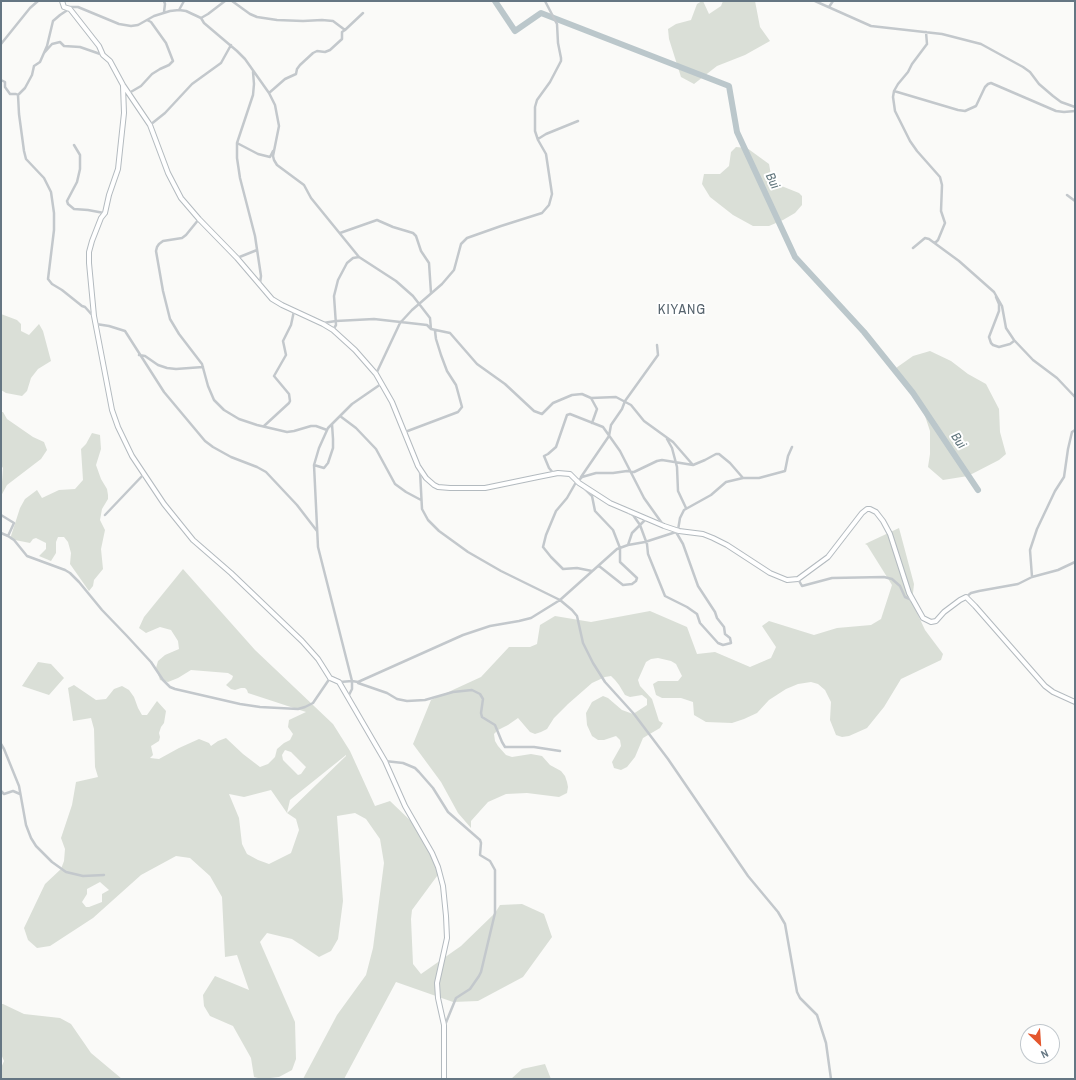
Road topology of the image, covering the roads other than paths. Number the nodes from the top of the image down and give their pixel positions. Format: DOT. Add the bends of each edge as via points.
graph roads {
  1 [pos="38,1"];
  2 [pos="62,1"];
  3 [pos="164,1"];
  4 [pos="184,1"];
  5 [pos="225,1"];
  6 [pos="232,1"];
  7 [pos="545,1"];
  8 [pos="815,1"];
  9 [pos="833,1"];
  10 [pos="64,7"];
  11 [pos="829,7"];
  12 [pos="70,9"];
  13 [pos="179,10"];
  14 [pos="164,12"];
  15 [pos="363,13"];
  16 [pos="201,18"];
  17 [pos="147,20"];
  18 [pos="345,30"];
  19 [pos="926,32"];
  20 [pos="1,44"];
  21 [pos="231,46"];
  22 [pos="44,53"];
  23 [pos="103,55"];
  24 [pos="250,66"];
  25 [pos="1,80"];
  26 [pos="123,85"];
  27 [pos="894,91"];
  28 [pos="129,92"];
  29 [pos="269,93"];
  30 [pos="18,95"];
  31 [pos="1075,107"];
  32 [pos="1075,111"];
  33 [pos="578,121"];
  34 [pos="150,125"];
  35 [pos="538,139"];
  36 [pos="237,143"];
  37 [pos="74,145"];
  38 [pos="274,151"];
  39 [pos="1067,196"];
  40 [pos="1075,201"];
  41 [pos="105,213"];
  42 [pos="199,218"];
  43 [pos="340,233"];
  44 [pos="935,243"];
  45 [pos="913,248"];
  46 [pos="257,250"];
  47 [pos="359,257"];
  48 [pos="237,258"];
  49 [pos="260,283"];
  50 [pos="994,292"];
  51 [pos="431,293"];
  52 [pos="420,304"];
  53 [pos="294,311"];
  54 [pos="94,316"];
  55 [pos="336,321"];
  56 [pos="400,323"];
  57 [pos="96,324"];
  58 [pos="323,324"];
  59 [pos="333,330"];
  60 [pos="431,330"];
  61 [pos="435,330"];
  62 [pos="1014,340"];
  63 [pos="657,345"];
  64 [pos="139,355"];
  65 [pos="203,367"];
  66 [pos="376,374"];
  67 [pos="382,384"];
  68 [pos="591,398"];
  69 [pos="1075,398"];
  70 [pos="625,401"];
  71 [pos="340,416"];
  72 [pos="592,423"];
  73 [pos="331,424"];
  74 [pos="263,427"];
  75 [pos="327,430"];
  76 [pos="1075,430"];
  77 [pos="405,432"];
  78 [pos="608,436"];
  79 [pos="667,438"];
  80 [pos="792,447"];
  81 [pos="676,463"];
  82 [pos="314,465"];
  83 [pos="693,465"];
  84 [pos="418,466"];
  85 [pos="631,472"];
  86 [pos="144,474"];
  87 [pos="555,475"];
  88 [pos="743,478"];
  89 [pos="579,482"];
  90 [pos="421,500"];
  91 [pos="686,508"];
  92 [pos="624,510"];
  93 [pos="1,515"];
  94 [pos="105,515"];
  95 [pos="657,515"];
  96 [pos="646,519"];
  97 [pos="653,521"];
  98 [pos="640,524"];
  99 [pos="664,526"];
  100 [pos="317,531"];
  101 [pos="678,531"];
  102 [pos="1,533"];
  103 [pos="8,536"];
  104 [pos="645,542"];
  105 [pos="628,546"];
  106 [pos="620,548"];
  107 [pos="1075,562"];
  108 [pos="599,566"];
  109 [pos="592,571"];
  110 [pos="1032,577"];
  111 [pos="798,579"];
  112 [pos="966,597"];
  113 [pos="560,600"];
  114 [pos="913,600"];
  115 [pos="330,678"];
  116 [pos="352,681"];
  117 [pos="339,682"];
  118 [pos="358,682"];
  119 [pos="348,697"];
  120 [pos="1075,702"];
  121 [pos="1,744"];
  122 [pos="560,751"];
  123 [pos="385,761"];
  124 [pos="1,791"];
  125 [pos="21,794"];
  126 [pos="104,875"];
  127 [pos="444,1025"];
  128 [pos="444,1079"];
  129 [pos="831,1079"];
  1 -- 20 [label="street"];
  2 -- 10 [label="main road"];
  3 -- 14 [label="street"];
  4 -- 13 [label="street"];
  5 -- 16 [label="street"];
  6 -- 18 [label="street" via="257,17 333,21"];
  7 -- 35 [label="street" via="557,24 561,61 537,100 534,116"];
  8 -- 11 [label="street"];
  9 -- 11 [label="street"];
  10 -- 12 [label="main road"];
  10 -- 17 [label="street" via="78,7 131,26"];
  11 -- 19 [label="street" via="871,26"];
  12 -- 22 [label="street" via="53,22"];
  12 -- 23 [label="main road"];
  13 -- 14 [label="street"];
  13 -- 16 [label="street"];
  14 -- 17 [label="street"];
  15 -- 18 [label="street"];
  16 -- 21 [label="street"];
  17 -- 28 [label="street" via="166,43 173,61 152,74 141,86"];
  18 -- 29 [label="street" via="342,32 342,39 330,50 313,53 297,69 296,74 285,79"];
  19 -- 27 [label="street" via="927,44"];
  19 -- 31 [label="street" via="982,44 1023,67 1053,96"];
  21 -- 24 [label="street"];
  21 -- 34 [label="street" via="221,63 192,84"];
  22 -- 23 [label="street" via="51,45 60,42 64,46 80,47"];
  22 -- 30 [label="street" via="40,62 34,66 28,83"];
  23 -- 26 [label="main road" via="110,61"];
  24 -- 29 [label="street"];
  24 -- 36 [label="street" via="253,71 253,95"];
  25 -- 30 [label="street" via="5,82 10,94"];
  26 -- 28 [label="main road"];
  26 -- 41 [label="main road" via="124,113 118,169"];
  27 -- 32 [label="street" via="965,111 976,106 985,87 991,83 1056,111"];
  27 -- 44 [label="street" via="895,110 910,141 940,177 941,211 945,223"];
  28 -- 34 [label="main road"];
  29 -- 38 [label="street" via="276,105 279,126"];
  30 -- 54 [label="street" via="26,159 44,178 51,192 54,230 48,279"];
  33 -- 35 [label="street"];
  34 -- 42 [label="main road" via="175,188"];
  35 -- 51 [label="street" via="546,154 552,194 546,210 467,238 461,244 454,270"];
  36 -- 38 [label="street" via="270,157"];
  36 -- 46 [label="street" via="237,163"];
  37 -- 41 [label="street" via="81,160 77,182 67,201 68,204 74,209"];
  38 -- 43 [label="street" via="277,165 304,185 311,198"];
  39 -- 40 [label="street"];
  41 -- 54 [label="main road" via="89,252"];
  42 -- 48 [label="main road"];
  42 -- 65 [label="street" via="186,235 163,241 156,251 170,319"];
  43 -- 47 [label="street"];
  43 -- 51 [label="street" via="377,220 413,233 429,263"];
  44 -- 45 [label="street" via="926,238"];
  44 -- 50 [label="street"];
  46 -- 48 [label="street"];
  46 -- 49 [label="street"];
  47 -- 52 [label="street" via="396,281"];
  47 -- 55 [label="street" via="347,263 338,280 334,296"];
  48 -- 49 [label="main road"];
  49 -- 53 [label="main road" via="274,300"];
  50 -- 62 [label="street" via="1000,300 1006,328"];
  50 -- 62 [label="street" via="999,311 989,336 991,343 999,347"];
  51 -- 52 [label="street"];
  52 -- 56 [label="street"];
  52 -- 60 [label="street" via="430,318"];
  53 -- 58 [label="main road"];
  53 -- 74 [label="street" via="291,325 283,341 286,355 274,376 289,394 290,401"];
  54 -- 57 [label="main road"];
  55 -- 56 [label="street" via="374,319"];
  55 -- 58 [label="street"];
  55 -- 59 [label="street"];
  56 -- 60 [label="street" via="427,325"];
  56 -- 66 [label="street"];
  57 -- 64 [label="street" via="125,331"];
  57 -- 86 [label="main road" via="112,410 132,456"];
  58 -- 59 [label="main road"];
  59 -- 66 [label="main road"];
  60 -- 61 [label="street"];
  61 -- 68 [label="street" via="452,335 477,364 505,384 534,411 542,414 553,403 572,395 582,394"];
  61 -- 77 [label="street" via="441,356 456,385 462,407 458,412"];
  62 -- 69 [label="street" via="1033,360 1058,378"];
  63 -- 70 [label="street" via="658,355"];
  64 -- 65 [label="street" via="167,368"];
  64 -- 100 [label="street" via="164,392 205,441 231,457 266,472 298,505"];
  65 -- 74 [label="street" via="208,386 217,404 239,419"];
  66 -- 67 [label="main road"];
  67 -- 71 [label="street" via="352,404"];
  67 -- 77 [label="main road"];
  68 -- 70 [label="street" via="616,397"];
  68 -- 72 [label="street" via="597,409"];
  70 -- 78 [label="street" via="611,425"];
  70 -- 79 [label="street" via="644,421"];
  71 -- 73 [label="street"];
  71 -- 90 [label="street" via="376,449 395,484"];
  72 -- 78 [label="street" via="603,427"];
  72 -- 87 [label="street" via="570,414 567,416 556,447 544,456"];
  73 -- 75 [label="street"];
  73 -- 82 [label="street" via="333,439 326,468"];
  74 -- 75 [label="street" via="286,432 311,426"];
  75 -- 82 [label="street"];
  76 -- 110 [label="street" via="1072,432 1068,449 1064,477 1037,529 1030,550"];
  77 -- 84 [label="main road"];
  78 -- 85 [label="street" via="620,451"];
  78 -- 89 [label="street"];
  79 -- 81 [label="street"];
  79 -- 83 [label="street"];
  80 -- 88 [label="street" via="785,471 758,478"];
  81 -- 83 [label="street"];
  81 -- 85 [label="street" via="662,460"];
  81 -- 91 [label="street" via="678,491"];
  82 -- 100 [label="street"];
  83 -- 88 [label="street" via="719,454"];
  84 -- 87 [label="main road" via="434,485 450,488 485,488"];
  84 -- 90 [label="street" via="421,474"];
  85 -- 89 [label="street" via="596,473 582,477"];
  85 -- 95 [label="street"];
  86 -- 94 [label="street"];
  86 -- 115 [label="main road" via="193,540 302,641"];
  87 -- 89 [label="main road" via="570,474"];
  88 -- 91 [label="street" via="726,482 710,495"];
  89 -- 92 [label="main road" via="604,500"];
  89 -- 106 [label="street" via="592,496 595,511 613,530"];
  89 -- 109 [label="street" via="556,511 543,547 563,569"];
  90 -- 113 [label="street" via="428,520 456,544 484,562"];
  91 -- 101 [label="street" via="682,512"];
  92 -- 96 [label="main road"];
  92 -- 98 [label="street" via="633,515"];
  93 -- 103 [label="street" via="14,523"];
  95 -- 97 [label="street"];
  95 -- 99 [label="street"];
  96 -- 97 [label="main road"];
  96 -- 98 [label="street"];
  97 -- 99 [label="main road"];
  98 -- 104 [label="street"];
  98 -- 105 [label="street" via="632,533"];
  99 -- 101 [label="main road"];
  100 -- 116 [label="street" via="318,547"];
  101 -- 104 [label="street"];
  101 -- 104 [label="street" via="698,586 731,643 718,644 700,623 696,614 665,596"];
  101 -- 111 [label="main road" via="703,534 727,545 770,573 787,580"];
  102 -- 103 [label="street"];
  103 -- 115 [label="street" via="27,556 70,573 151,662 170,687 240,704 298,709 314,703"];
  104 -- 105 [label="street"];
  105 -- 106 [label="street"];
  106 -- 108 [label="street"];
  106 -- 108 [label="street" via="620,562 637,578 636,581 623,585"];
  107 -- 110 [label="street"];
  108 -- 109 [label="street"];
  109 -- 113 [label="street"];
  110 -- 112 [label="street" via="1018,584 979,591"];
  111 -- 114 [label="street" via="802,586 832,578 892,579 900,586 906,597"];
  111 -- 114 [label="main road" via="828,557 864,510 870,509 876,512 890,534"];
  112 -- 114 [label="main road" via="944,612 936,621 931,622 923,618"];
  112 -- 120 [label="main road" via="1045,686"];
  113 -- 118 [label="street" via="531,618 490,626 463,635"];
  113 -- 129 [label="street" via="577,616 583,643 605,682 634,714 668,759 748,876 786,924 797,992 817,1015 826,1043"];
  115 -- 117 [label="main road"];
  116 -- 117 [label="street"];
  116 -- 118 [label="street"];
  116 -- 119 [label="street"];
  117 -- 119 [label="main road"];
  118 -- 122 [label="street" via="407,701 425,700 472,690 483,699 482,717 495,725 505,747 534,747"];
  119 -- 123 [label="main road"];
  121 -- 125 [label="street"];
  123 -- 127 [label="main road" via="414,824 432,853 444,893 447,938 437,983"];
  123 -- 127 [label="street" via="403,763 415,768 448,812 480,840 480,855 490,860 495,870 495,913 481,972 470,989 456,998"];
  124 -- 125 [label="street" via="4,794 13,791"];
  125 -- 126 [label="street" via="30,838 48,859 66,872 83,876"];
  127 -- 128 [label="main road"];
}
